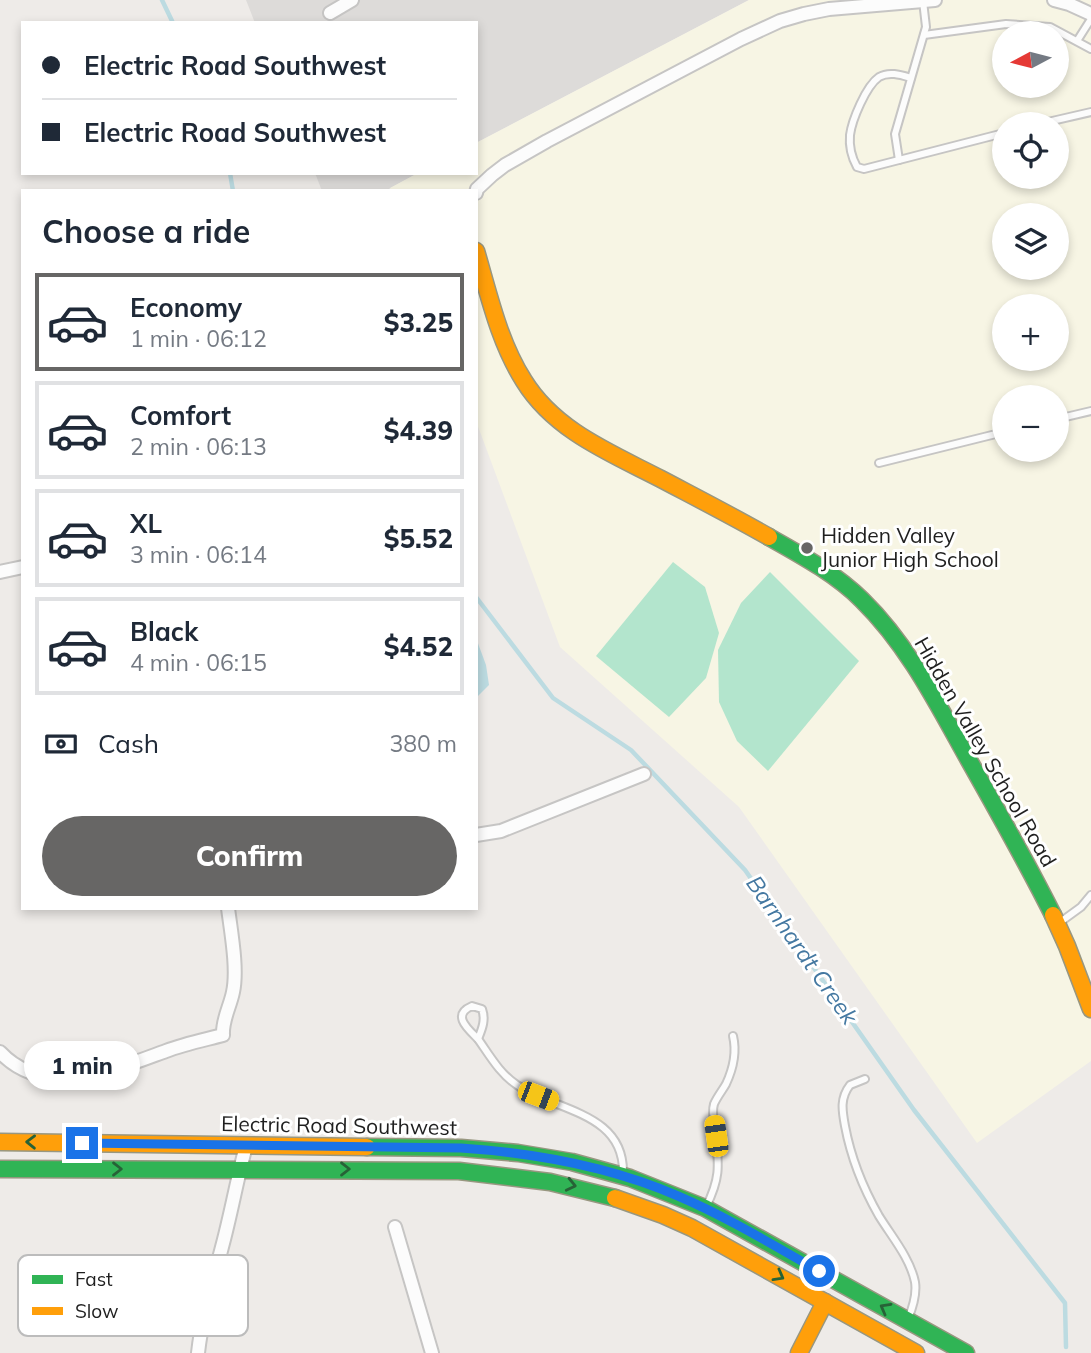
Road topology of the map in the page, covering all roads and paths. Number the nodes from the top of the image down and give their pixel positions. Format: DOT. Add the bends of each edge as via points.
graph roads {
  1 [pos="352,0"];
  2 [pos="935,0"];
  3 [pos="1054,0"];
  4 [pos="923,1"];
  5 [pos="330,13"];
  6 [pos="1091,17"];
  7 [pos="924,35"];
  8 [pos="1077,41"];
  9 [pos="1091,48"];
  10 [pos="911,78"];
  11 [pos="1091,112"];
  12 [pos="1069,117"];
  13 [pos="992,136"];
  14 [pos="899,160"];
  15 [pos="477,189"];
  16 [pos="478,257"];
  17 [pos="1091,411"];
  18 [pos="1069,416"];
  19 [pos="992,435"];
  20 [pos="879,463"];
  21 [pos="21,567"];
  22 [pos="0,572"];
  23 [pos="644,774"];
  24 [pos="478,835"];
  25 [pos="1091,895"];
  26 [pos="228,910"];
  27 [pos="1058,925"];
  28 [pos="1091,1009"];
  29 [pos="733,1036"];
  30 [pos="478,1039"];
  31 [pos="0,1052"];
  32 [pos="865,1079"];
  33 [pos="0,1142"];
  34 [pos="246,1146"];
  35 [pos="0,1169"];
  36 [pos="240,1170"];
  37 [pos="623,1175"];
  38 [pos="705,1208"];
  39 [pos="395,1227"];
  40 [pos="220,1255"];
  41 [pos="825,1302"];
  42 [pos="907,1320"];
  43 [pos="432,1353"];
  44 [pos="799,1353"];
  45 [pos="916,1353"];
  46 [pos="966,1353"];
  1 -- 5 [label="street"];
  2 -- 4 [label="street"];
  3 -- 6 [label="street"];
  4 -- 7 [label="lane"];
  4 -- 15 [label="street" via="829,9 780,21 547,141 498,170"];
  6 -- 8 [label="lane"];
  7 -- 8 [label="lane" via="1006,24 1050,27"];
  7 -- 10 [label="lane"];
  8 -- 9 [label="lane"];
  10 -- 14 [label="lane" via="895,134"];
  10 -- 14 [label="lane" via="895,73 880,76 856,113 850,136 857,167"];
  11 -- 12 [label="lane"];
  13 -- 14 [label="lane"];
  16 -- 27 [label="main road, Hidden Valley School Road" via="519,374 550,413 595,446 811,562 849,588 882,620 928,687"];
  17 -- 18 [label="lane"];
  19 -- 20 [label="lane"];
  21 -- 22 [label="street"];
  23 -- 24 [label="street" via="501,831"];
  25 -- 27 [label="lane"];
  26 -- 31 [label="street" via="234,979 223,1035 81,1077 26,1072"];
  27 -- 28 [label="main road, Hidden Valley School Road"];
  29 -- 38 [label="lane" via="732,1069 713,1114 718,1175"];
  30 -- 30 [label="lane" via="462,1019 466,1008 472,1006 484,1014"];
  30 -- 37 [label="lane" via="499,1070 519,1087 601,1125 618,1146"];
  32 -- 42 [label="lane" via="847,1088 841,1107 861,1181 915,1281 914,1305"];
  34 -- 33 [label="main road, Electric Road Southwest, one-way"];
  34 -- 36 [label="street"];
  34 -- 37 [label="main road, Electric Road Southwest" via="506,1151"];
  35 -- 36 [label="main road, Electric Road Southwest, one-way"];
  36 -- 40 [label="street"];
  36 -- 41 [label="main road, Electric Road Southwest, one-way" via="459,1171 578,1187 692,1228"];
  37 -- 38 [label="main road, Electric Road Southwest"];
  42 -- 38 [label="main road, Electric Road Southwest, one-way"];
  39 -- 43 [label="street"];
  41 -- 44 [label="main road"];
  41 -- 45 [label="main road, Electric Road Southwest"];
  42 -- 46 [label="main road, Electric Road Southwest"];
}
